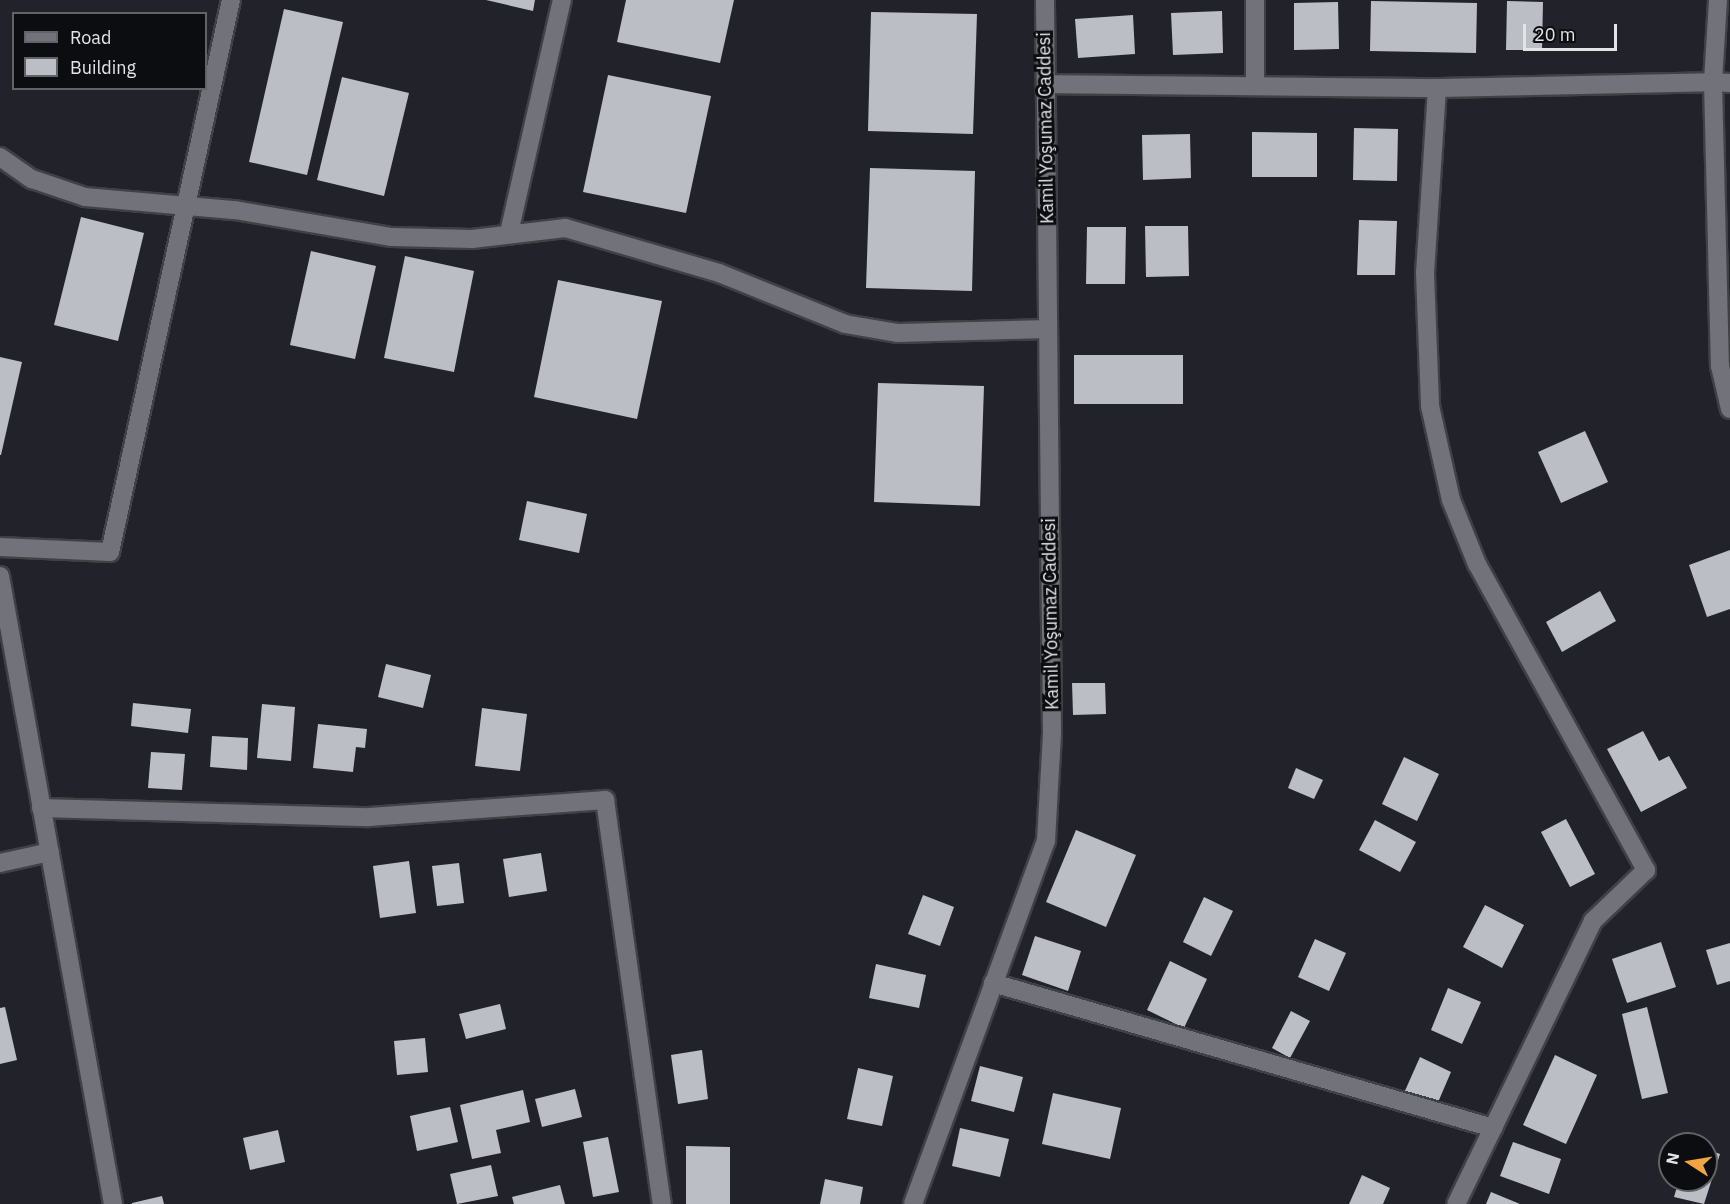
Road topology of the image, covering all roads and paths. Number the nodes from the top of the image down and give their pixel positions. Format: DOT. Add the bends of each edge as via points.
graph roads {
  1 [pos="231,0"];
  2 [pos="562,0"];
  3 [pos="1045,0"];
  4 [pos="1255,0"];
  5 [pos="1718,0"];
  6 [pos="1722,82"];
  7 [pos="1046,84"];
  8 [pos="1256,86"];
  9 [pos="1437,88"];
  10 [pos="0,158"];
  11 [pos="183,206"];
  12 [pos="509,233"];
  13 [pos="1048,329"];
  14 [pos="1729,402"];
  15 [pos="0,547"];
  16 [pos="0,576"];
  17 [pos="42,808"];
  18 [pos="50,852"];
  19 [pos="0,863"];
  20 [pos="993,983"];
  21 [pos="1493,1128"];
  22 [pos="113,1204"];
  23 [pos="662,1204"];
  24 [pos="913,1204"];
  25 [pos="1456,1204"];
  1 -- 11 [label="street"];
  2 -- 12 [label="street"];
  3 -- 7 [label="street, Kamil Yoşumaz Caddesi"];
  4 -- 8 [label="street"];
  5 -- 6 [label="street"];
  6 -- 9 [label="street"];
  6 -- 14 [label="street" via="1720,366"];
  7 -- 8 [label="street"];
  7 -- 13 [label="street, Kamil Yoşumaz Caddesi"];
  8 -- 9 [label="street"];
  9 -- 21 [label="street" via="1425,273 1430,406 1451,500 1477,564 1646,870 1593,921"];
  10 -- 11 [label="street" via="32,179 86,197"];
  11 -- 12 [label="street" via="235,210 392,237 472,239"];
  11 -- 15 [label="street" via="110,552"];
  12 -- 13 [label="street" via="565,228 719,273 845,324 898,333"];
  13 -- 20 [label="street, Kamil Yoşumaz Caddesi" via="1052,732 1046,841"];
  16 -- 17 [label="street"];
  17 -- 18 [label="street"];
  17 -- 23 [label="street" via="369,817 604,800"];
  18 -- 19 [label="street"];
  18 -- 22 [label="street"];
  20 -- 21 [label="street"];
  20 -- 24 [label="street, Kamil Yoşumaz Caddesi"];
  21 -- 25 [label="street"];
}
